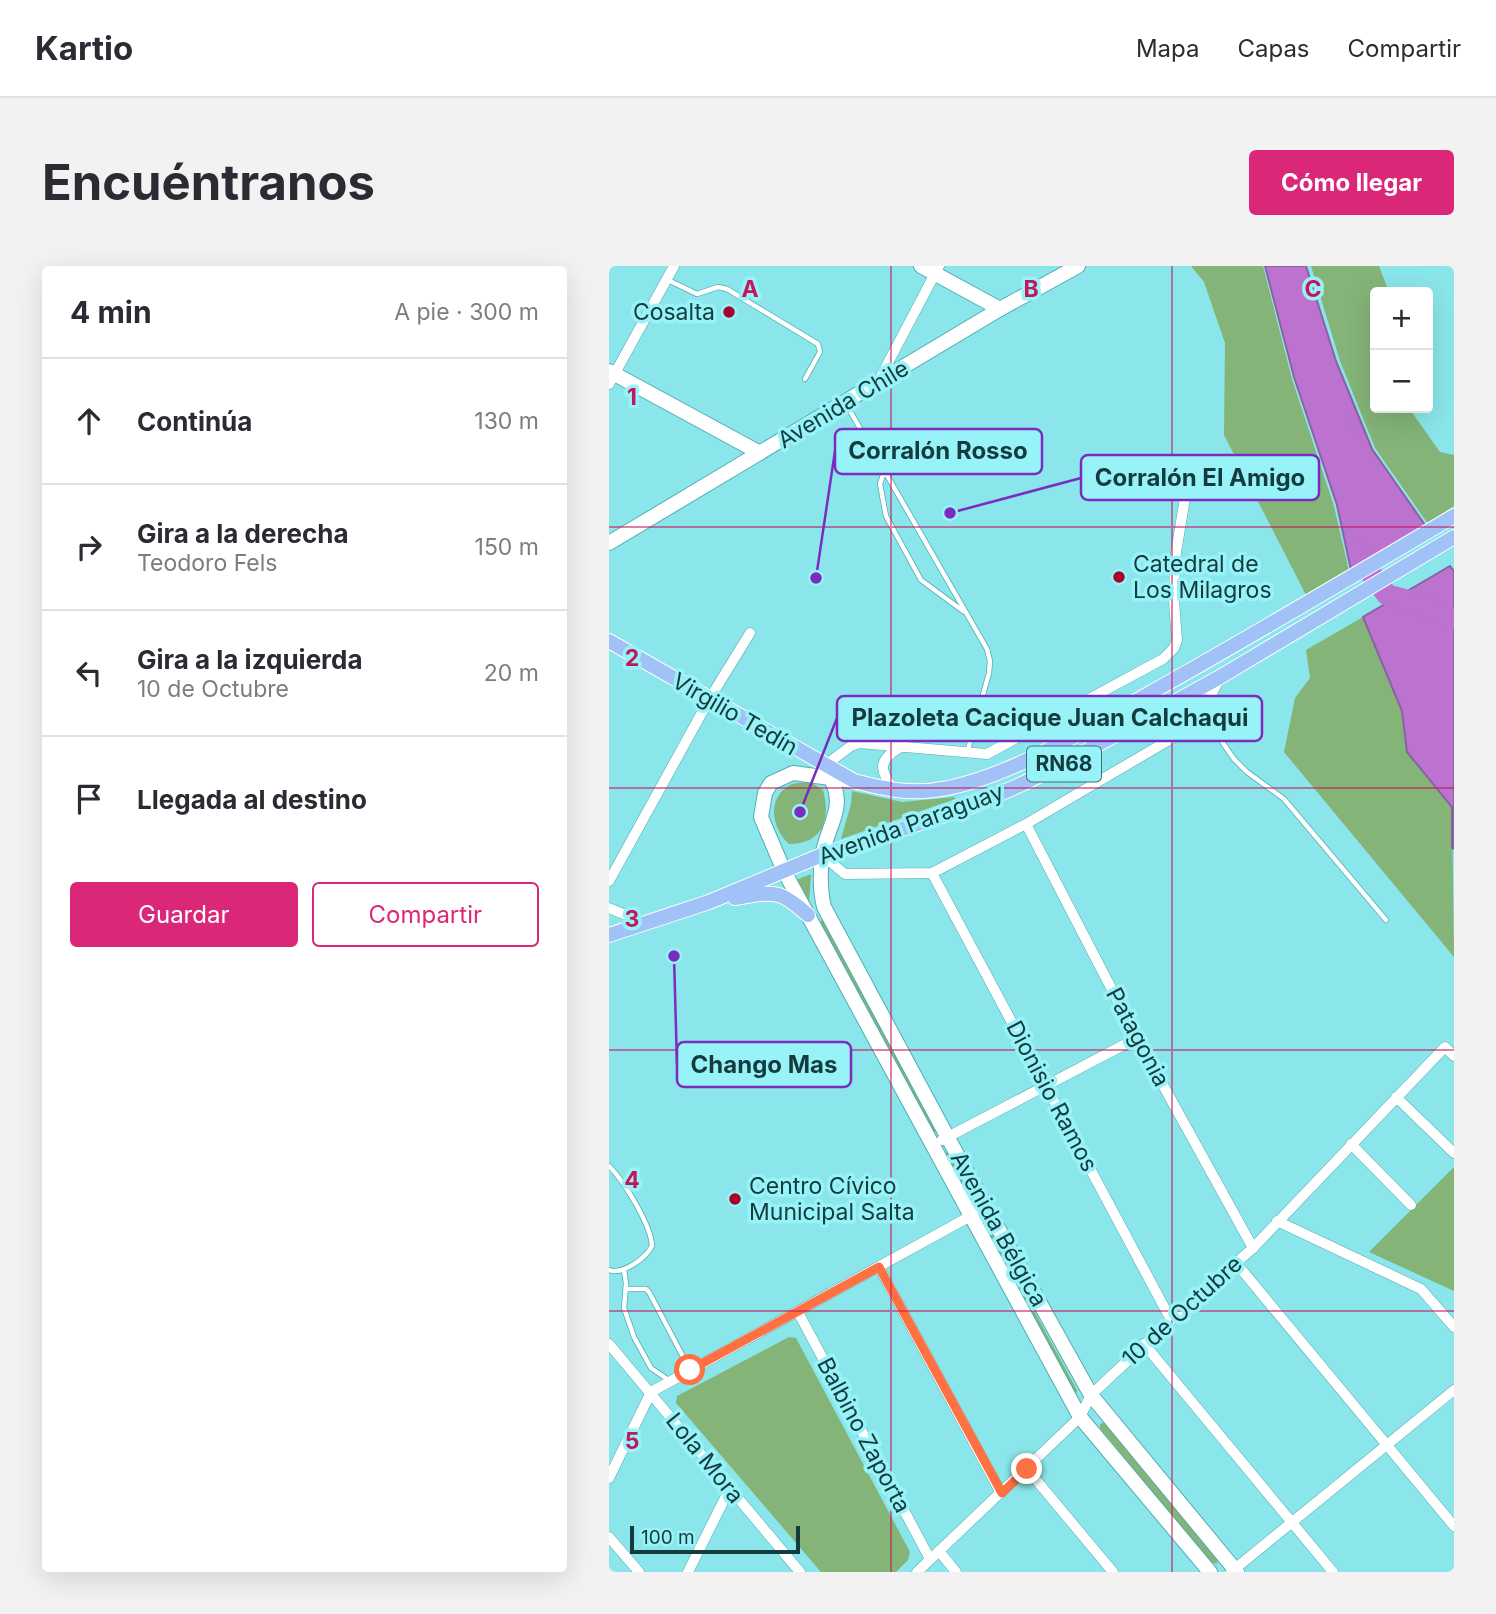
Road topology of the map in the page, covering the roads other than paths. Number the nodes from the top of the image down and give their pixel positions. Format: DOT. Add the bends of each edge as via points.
graph roads {
  1 [pos="674,266"];
  2 [pos="921,266"];
  3 [pos="1078,266"];
  4 [pos="937,270"];
  5 [pos="666,279"];
  6 [pos="1000,309"];
  7 [pos="611,376"];
  8 [pos="805,379"];
  9 [pos="877,384"];
  10 [pos="845,403"];
  11 [pos="760,453"];
  12 [pos="884,471"];
  13 [pos="1189,473"];
  14 [pos="1454,516"];
  15 [pos="1454,537"];
  16 [pos="609,543"];
  17 [pos="965,613"];
  18 [pos="750,633"];
  19 [pos="609,641"];
  20 [pos="1220,677"];
  21 [pos="710,698"];
  22 [pos="1202,714"];
  23 [pos="904,746"];
  24 [pos="967,753"];
  25 [pos="827,772"];
  26 [pos="897,792"];
  27 [pos="1026,824"];
  28 [pos="822,855"];
  29 [pos="784,872"];
  30 [pos="932,873"];
  31 [pos="609,881"];
  32 [pos="709,902"];
  33 [pos="609,908"];
  34 [pos="808,915"];
  35 [pos="1386,920"];
  36 [pos="643,922"];
  37 [pos="609,935"];
  38 [pos="1137,1038"];
  39 [pos="1454,1056"];
  40 [pos="1046,1085"];
  41 [pos="1396,1097"];
  42 [pos="948,1138"];
  43 [pos="1351,1144"];
  44 [pos="932,1145"];
  45 [pos="1454,1153"];
  46 [pos="609,1166"];
  47 [pos="1411,1205"];
  48 [pos="987,1207"];
  49 [pos="971,1216"];
  50 [pos="1277,1221"];
  51 [pos="1253,1248"];
  52 [pos="1235,1263"];
  53 [pos="879,1267"];
  54 [pos="624,1269"];
  55 [pos="609,1270"];
  56 [pos="626,1289"];
  57 [pos="798,1312"];
  58 [pos="1171,1320"];
  59 [pos="1454,1327"];
  60 [pos="609,1344"];
  61 [pos="1144,1344"];
  62 [pos="690,1370"];
  63 [pos="671,1381"];
  64 [pos="1454,1390"];
  65 [pos="651,1392"];
  66 [pos="1091,1395"];
  67 [pos="1080,1417"];
  68 [pos="1388,1444"];
  69 [pos="1027,1469"];
  70 [pos="609,1479"];
  71 [pos="730,1488"];
  72 [pos="1002,1493"];
  73 [pos="1293,1522"];
  74 [pos="1454,1526"];
  75 [pos="609,1537"];
  76 [pos="939,1551"];
  77 [pos="930,1559"];
  78 [pos="1234,1571"];
  79 [pos="639,1572"];
  80 [pos="688,1572"];
  81 [pos="800,1572"];
  82 [pos="917,1572"];
  83 [pos="956,1572"];
  84 [pos="1113,1572"];
  85 [pos="1210,1572"];
  86 [pos="1333,1572"];
  1 -- 5 [label="street"];
  2 -- 4 [label="main road"];
  3 -- 6 [label="main road, Avenida Chile"];
  4 -- 6 [label="main road"];
  4 -- 9 [label="street"];
  5 -- 7 [label="street"];
  5 -- 8 [label="lane" via="697,294 727,289 818,344 820,352"];
  6 -- 9 [label="main road, Avenida Chile"];
  7 -- 11 [label="main road"];
  9 -- 10 [label="main road, Avenida Chile"];
  10 -- 11 [label="main road, Avenida Chile"];
  10 -- 12 [label="lane"];
  11 -- 16 [label="main road, Avenida Chile"];
  12 -- 17 [label="lane"];
  12 -- 17 [label="lane" via="880,484 886,516 921,580"];
  13 -- 24 [label="street" via="1175,559 1174,648 1163,659 987,754"];
  14 -- 26 [label="main road, Avenida Paraguay / RN68" via="1077,735 951,788"];
  15 -- 20 [label="main road, Avenida Paraguay / RN68"];
  17 -- 24 [label="lane" via="990,660"];
  18 -- 21 [label="street"];
  19 -- 21 [label="main road, Virgilio Tedín"];
  20 -- 22 [label="street"];
  20 -- 28 [label="main road, Avenida Paraguay / RN68" via="991,798"];
  21 -- 25 [label="main road, Virgilio Tedín"];
  21 -- 31 [label="street"];
  22 -- 27 [label="street" via="1186,730"];
  22 -- 35 [label="lane" via="1234,759 1284,799"];
  23 -- 24 [label="street"];
  23 -- 25 [label="street" via="859,743"];
  23 -- 26 [label="street" via="889,753 883,762 883,773"];
  25 -- 26 [label="main road, Avenida Paraguay / RN68"];
  25 -- 28 [label="main road" via="837,789 838,807"];
  25 -- 29 [label="main road" via="793,773 771,783 765,793 761,817"];
  27 -- 30 [label="street"];
  27 -- 38 [label="street, Patagonia"];
  28 -- 29 [label="main road, Avenida Paraguay"];
  28 -- 30 [label="street" via="845,874"];
  28 -- 42 [label="main road, Avenida Bélgica" via="824,907"];
  29 -- 32 [label="main road, Avenida Paraguay"];
  29 -- 34 [label="main road, Avenida Bélgica"];
  30 -- 40 [label="street, Dionisio Ramos"];
  32 -- 34 [label="main road" via="783,894"];
  32 -- 36 [label="main road, Avenida Paraguay"];
  33 -- 36 [label="street"];
  34 -- 44 [label="main road, Avenida Bélgica"];
  36 -- 37 [label="main road, Avenida Paraguay"];
  38 -- 40 [label="street"];
  38 -- 51 [label="street, Patagonia"];
  39 -- 41 [label="street, 10 de Octubre" via="1445,1047"];
  40 -- 42 [label="street"];
  40 -- 58 [label="street, Dionisio Ramos"];
  41 -- 43 [label="street, 10 de Octubre"];
  41 -- 45 [label="street"];
  42 -- 44 [label="street"];
  42 -- 48 [label="main road, Avenida Bélgica"];
  43 -- 47 [label="street"];
  43 -- 50 [label="street, 10 de Octubre"];
  44 -- 49 [label="main road, Avenida Bélgica"];
  46 -- 54 [label="lane" via="625,1186 652,1242 647,1254"];
  48 -- 49 [label="street"];
  48 -- 66 [label="main road, Avenida Bélgica"];
  49 -- 53 [label="street"];
  49 -- 67 [label="main road, Avenida Bélgica"];
  50 -- 51 [label="street, 10 de Octubre"];
  50 -- 59 [label="street" via="1421,1289"];
  51 -- 52 [label="street, 10 de Octubre"];
  52 -- 58 [label="street, 10 de Octubre"];
  52 -- 68 [label="street"];
  53 -- 57 [label="street"];
  53 -- 72 [label="street"];
  54 -- 55 [label="lane"];
  54 -- 56 [label="lane"];
  56 -- 62 [label="lane" via="649,1292"];
  56 -- 63 [label="lane" via="624,1308 634,1337 651,1368"];
  57 -- 62 [label="street"];
  57 -- 77 [label="street, Balbino Zaporta"];
  58 -- 61 [label="street, 10 de Octubre"];
  60 -- 65 [label="street, Lola Mora"];
  61 -- 66 [label="street, 10 de Octubre"];
  61 -- 73 [label="street"];
  62 -- 63 [label="street"];
  63 -- 65 [label="street"];
  64 -- 68 [label="street"];
  65 -- 70 [label="street"];
  65 -- 71 [label="street, Lola Mora"];
  66 -- 67 [label="street, 10 de Octubre"];
  66 -- 78 [label="main road, Avenida Bélgica"];
  67 -- 69 [label="street, 10 de Octubre"];
  67 -- 85 [label="main road, Avenida Bélgica"];
  68 -- 73 [label="street"];
  68 -- 74 [label="street"];
  69 -- 72 [label="street, 10 de Octubre"];
  69 -- 84 [label="street"];
  71 -- 80 [label="street"];
  71 -- 81 [label="street, Lola Mora"];
  72 -- 76 [label="street, 10 de Octubre"];
  73 -- 78 [label="street"];
  73 -- 86 [label="street"];
  75 -- 79 [label="street"];
  76 -- 77 [label="street, 10 de Octubre"];
  76 -- 83 [label="street"];
  77 -- 82 [label="street, 10 de Octubre"];
}
